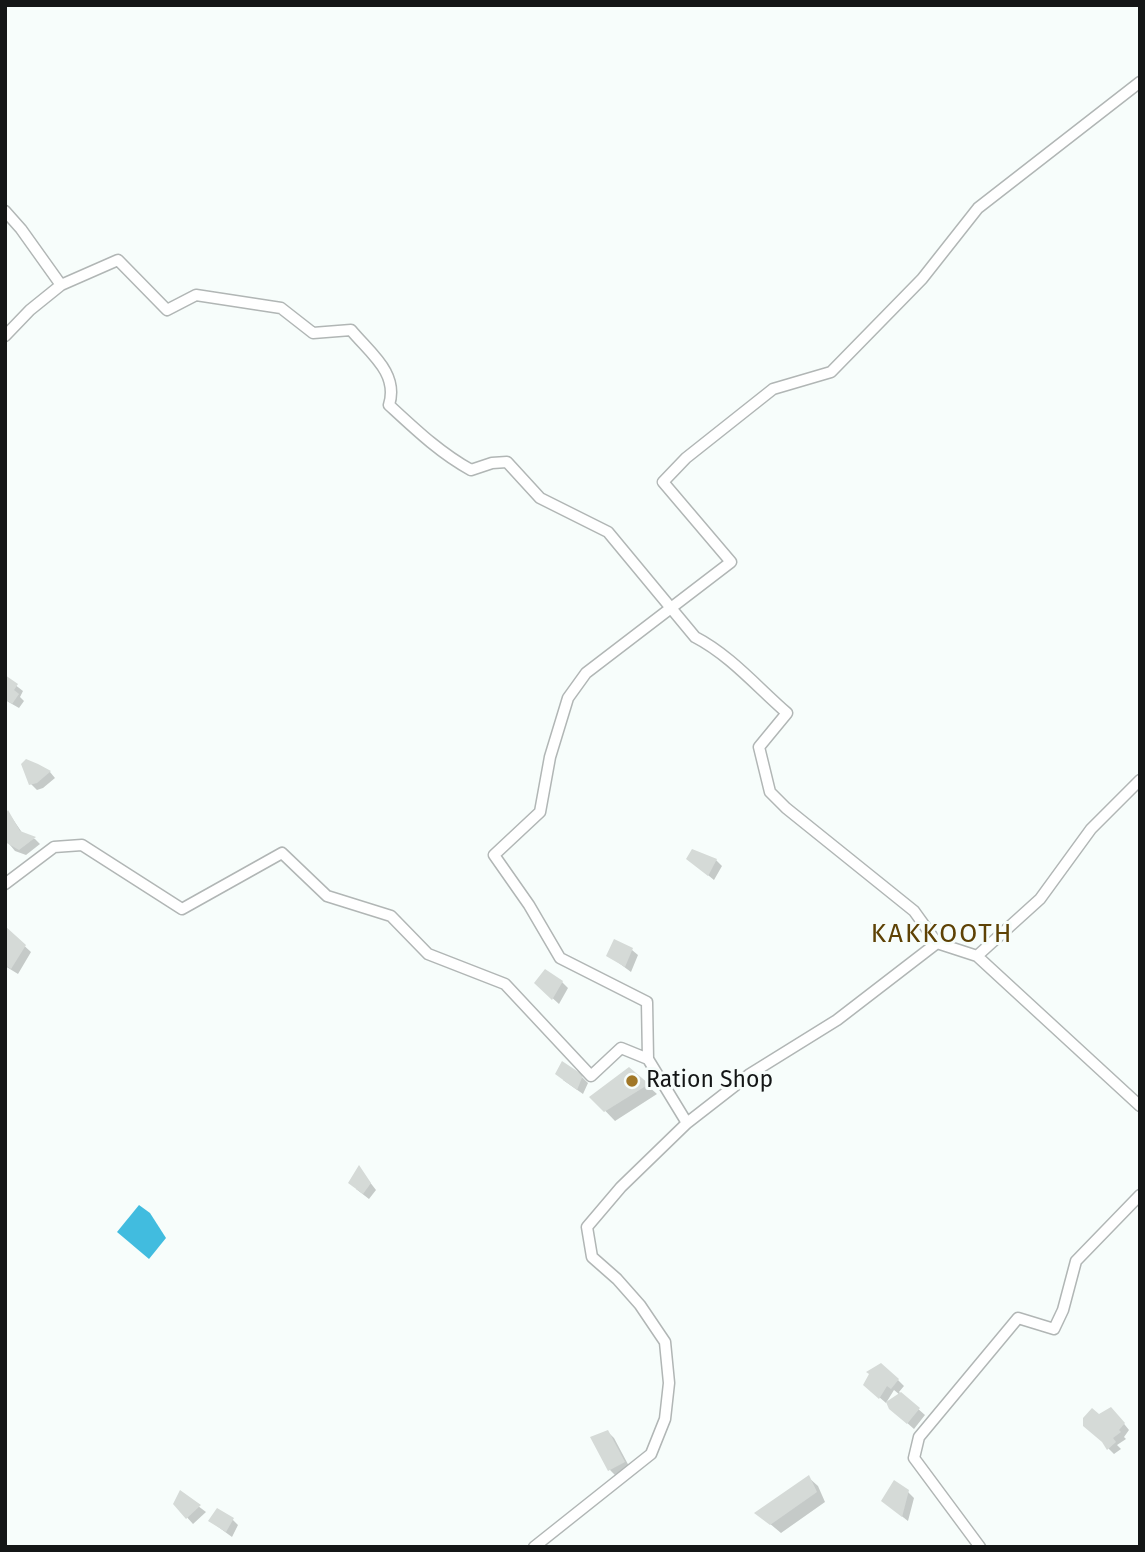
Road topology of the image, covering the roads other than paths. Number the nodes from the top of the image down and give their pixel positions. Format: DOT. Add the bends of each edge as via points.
graph roads {
  1 [pos="1140,82"];
  2 [pos="5,211"];
  3 [pos="61,285"];
  4 [pos="5,336"];
  5 [pos="670,608"];
  6 [pos="1140,780"];
  7 [pos="5,884"];
  8 [pos="936,943"];
  9 [pos="977,956"];
  10 [pos="648,1059"];
  11 [pos="1140,1106"];
  12 [pos="687,1123"];
  13 [pos="1140,1195"];
  14 [pos="534,1547"];
  15 [pos="980,1547"];
  1 -- 5 [label="street" via="978,208 922,279 831,372 773,389 663,482 731,562"];
  2 -- 3 [label="street"];
  3 -- 4 [label="street"];
  3 -- 5 [label="street" via="118,260 167,310 196,295 281,308 313,333 351,330 385,369 393,391 389,405 413,428 471,470 507,462 540,498 608,533"];
  5 -- 8 [label="street" via="695,637 787,713 760,747 770,792 914,911"];
  5 -- 10 [label="street" via="586,673 568,698 540,812 494,855 560,958 647,1002"];
  6 -- 9 [label="street" via="1091,829 1041,899"];
  7 -- 10 [label="street" via="54,847 82,845 182,909 282,853 327,896 391,916 428,954 505,984 591,1076 621,1048"];
  8 -- 9 [label="street"];
  8 -- 12 [label="street" via="837,1020 750,1074"];
  9 -- 11 [label="street"];
  10 -- 12 [label="street"];
  12 -- 14 [label="street" via="587,1227 592,1257 640,1305 665,1342 669,1383 665,1419 651,1454"];
  13 -- 15 [label="street" via="1076,1261 1054,1329 1018,1318 919,1437 914,1458"];
}
